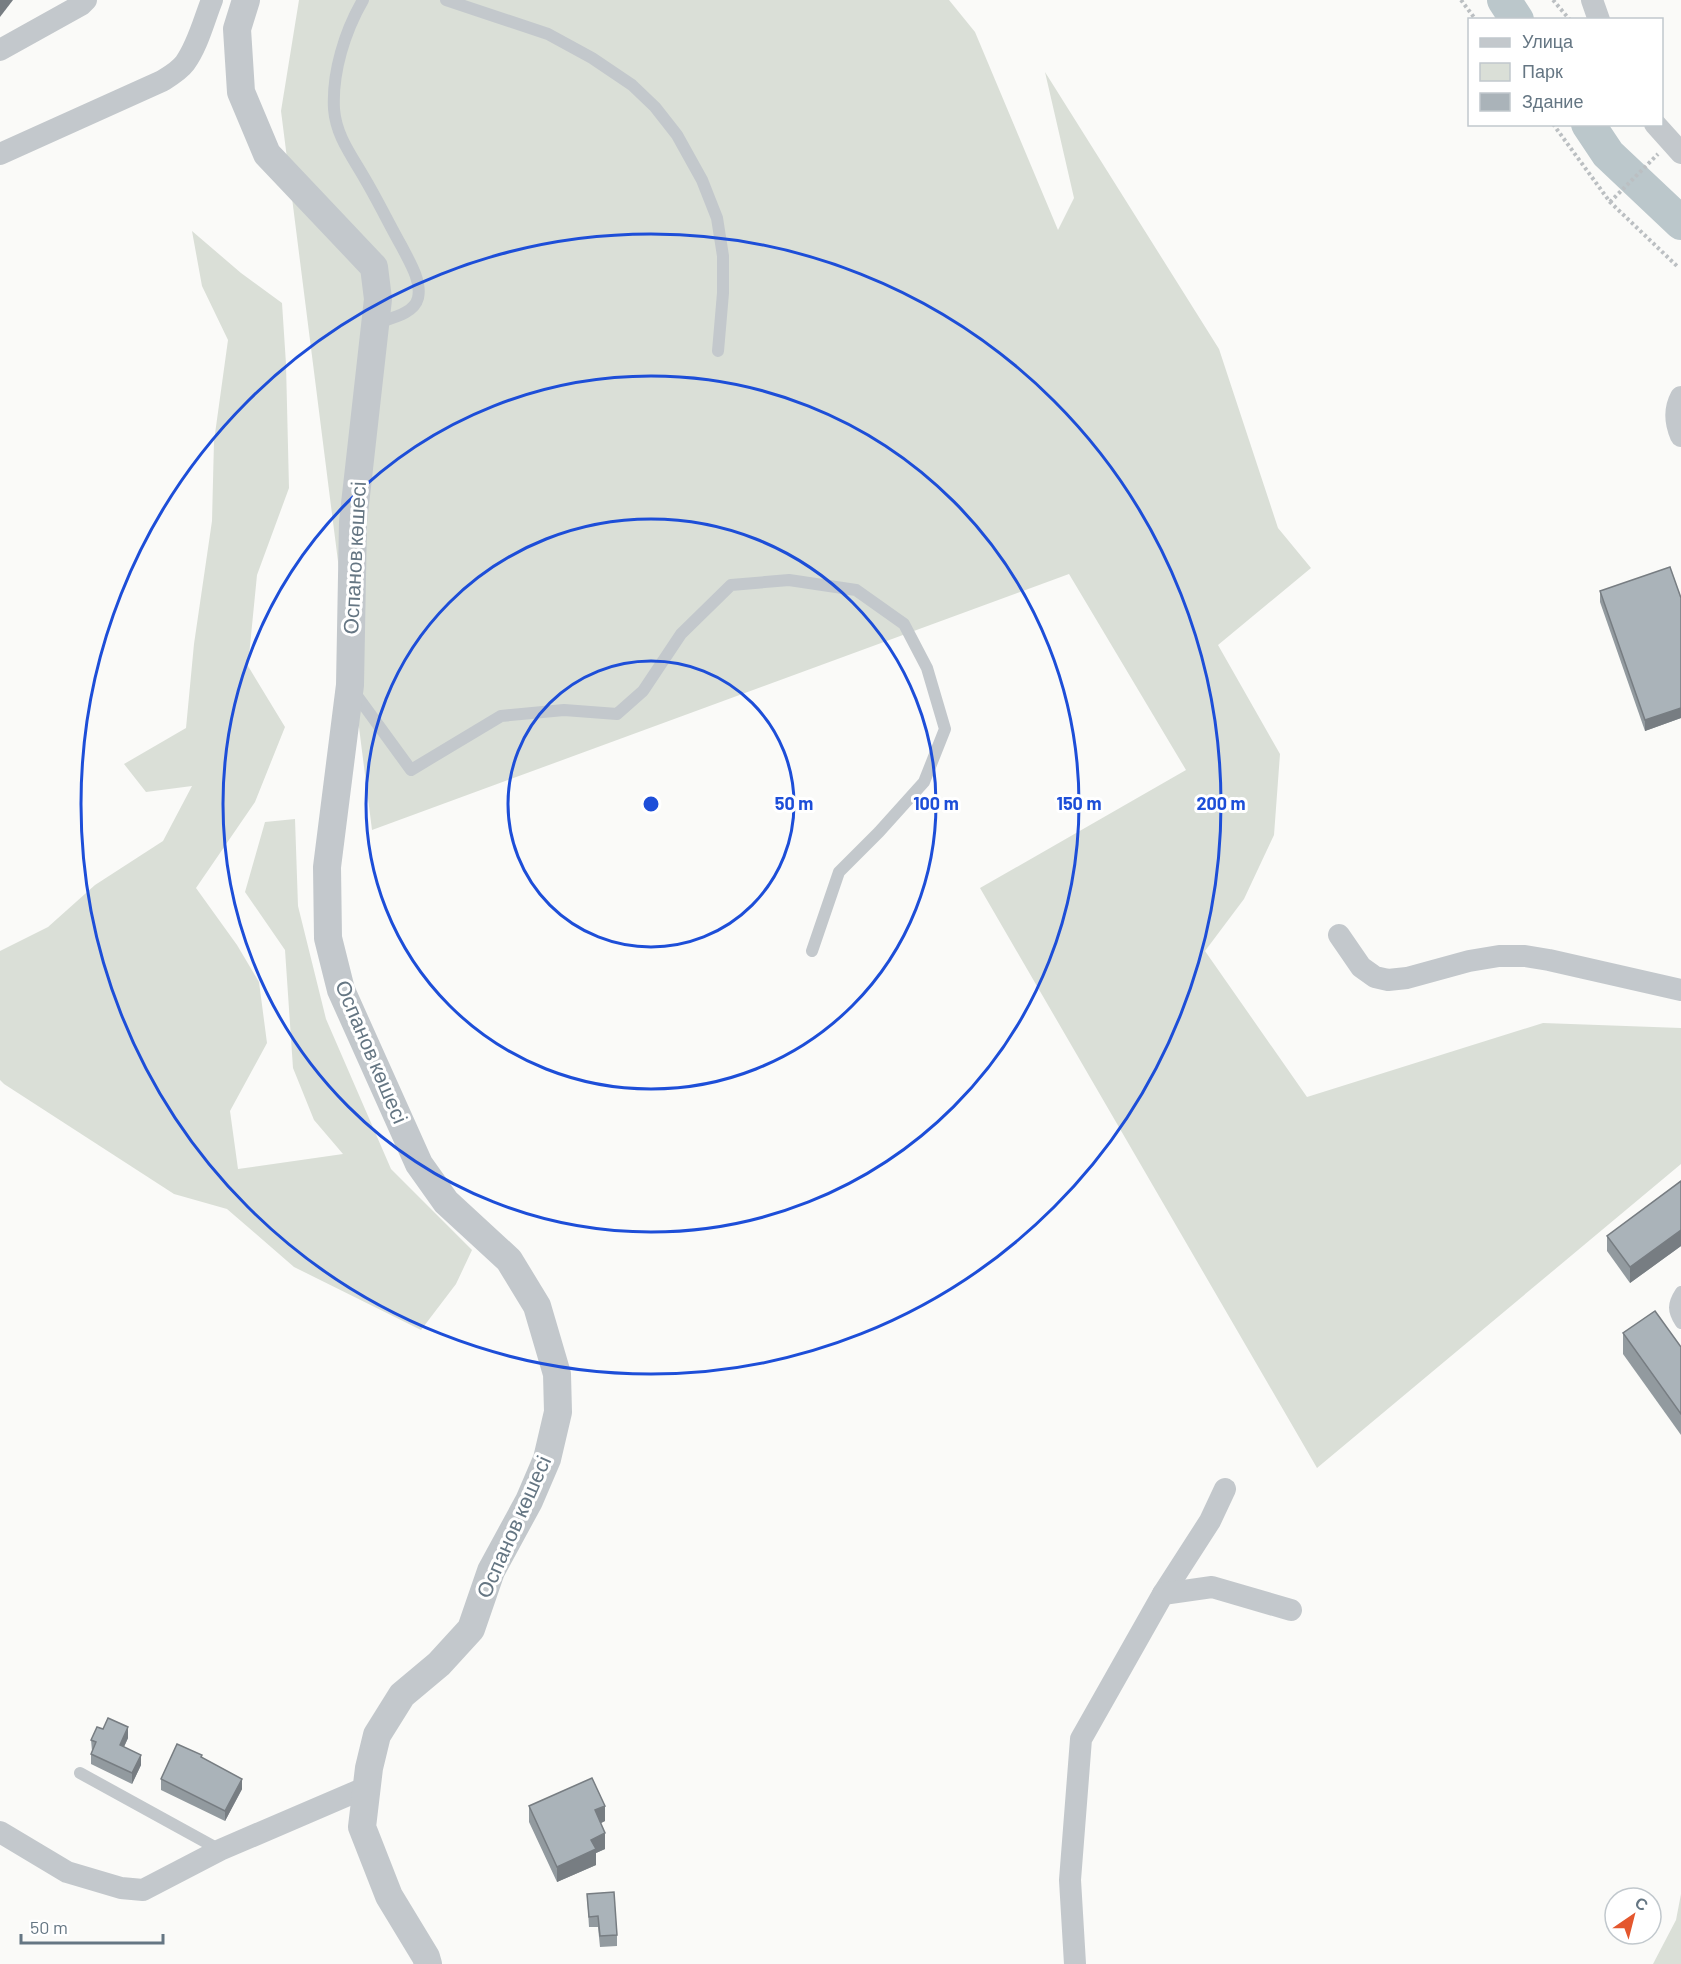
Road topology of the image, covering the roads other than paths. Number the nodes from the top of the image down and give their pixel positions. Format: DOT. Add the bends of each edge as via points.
graph roads {
  1 [pos="86,0"];
  2 [pos="212,0"];
  3 [pos="246,0"];
  4 [pos="363,0"];
  5 [pos="446,0"];
  6 [pos="1592,0"];
  7 [pos="1598,18"];
  8 [pos="0,50"];
  9 [pos="1657,126"];
  10 [pos="1681,153"];
  11 [pos="0,154"];
  12 [pos="376,323"];
  13 [pos="718,351"];
  14 [pos="1681,397"];
  15 [pos="1681,436"];
  16 [pos="350,686"];
  17 [pos="1339,935"];
  18 [pos="812,951"];
  19 [pos="1681,990"];
  20 [pos="1681,1292"];
  21 [pos="1681,1323"];
  22 [pos="1225,1489"];
  23 [pos="1163,1594"];
  24 [pos="1291,1610"];
  25 [pos="80,1773"];
  26 [pos="367,1787"];
  27 [pos="0,1832"];
  28 [pos="220,1850"];
  29 [pos="428,1964"];
  30 [pos="1075,1964"];
  1 -- 8 [label="street"];
  2 -- 11 [label="street" via="192,50 175,72"];
  3 -- 12 [label="street, Оспанов көшесі" via="237,28 241,92 267,154 374,267"];
  4 -- 12 [label="lane" via="345,39 336,74 334,110 348,154 364,176 419,288 418,300 411,309"];
  5 -- 13 [label="lane" via="548,34 592,58 632,85 677,135 717,218 723,256"];
  6 -- 7 [label="street"];
  9 -- 10 [label="street"];
  12 -- 16 [label="street, Оспанов көшесі" via="353,522"];
  14 -- 15 [label="street" via="1676,407"];
  16 -- 18 [label="lane" via="411,770 501,716 564,710 617,714 643,691 681,634 731,585 789,580 856,590 904,624 927,668 945,729 924,782 839,872"];
  16 -- 26 [label="street, Оспанов көшесі" via="327,867 328,938 341,990 419,1164 446,1202 509,1260 537,1306 557,1374 558,1412 547,1459 491,1571 471,1629 439,1664 402,1695 377,1735"];
  17 -- 19 [label="street" via="1361,967 1388,980 1469,961 1525,956"];
  20 -- 21 [label="lane" via="1675,1314"];
  22 -- 23 [label="street" via="1210,1521"];
  23 -- 24 [label="street" via="1212,1587"];
  23 -- 30 [label="street" via="1081,1739 1070,1880"];
  25 -- 28 [label="lane"];
  26 -- 28 [label="street"];
  26 -- 29 [label="street, Оспанов көшесі" via="363,1827 389,1896"];
  27 -- 28 [label="street" via="67,1872 121,1888 143,1890"];
}
